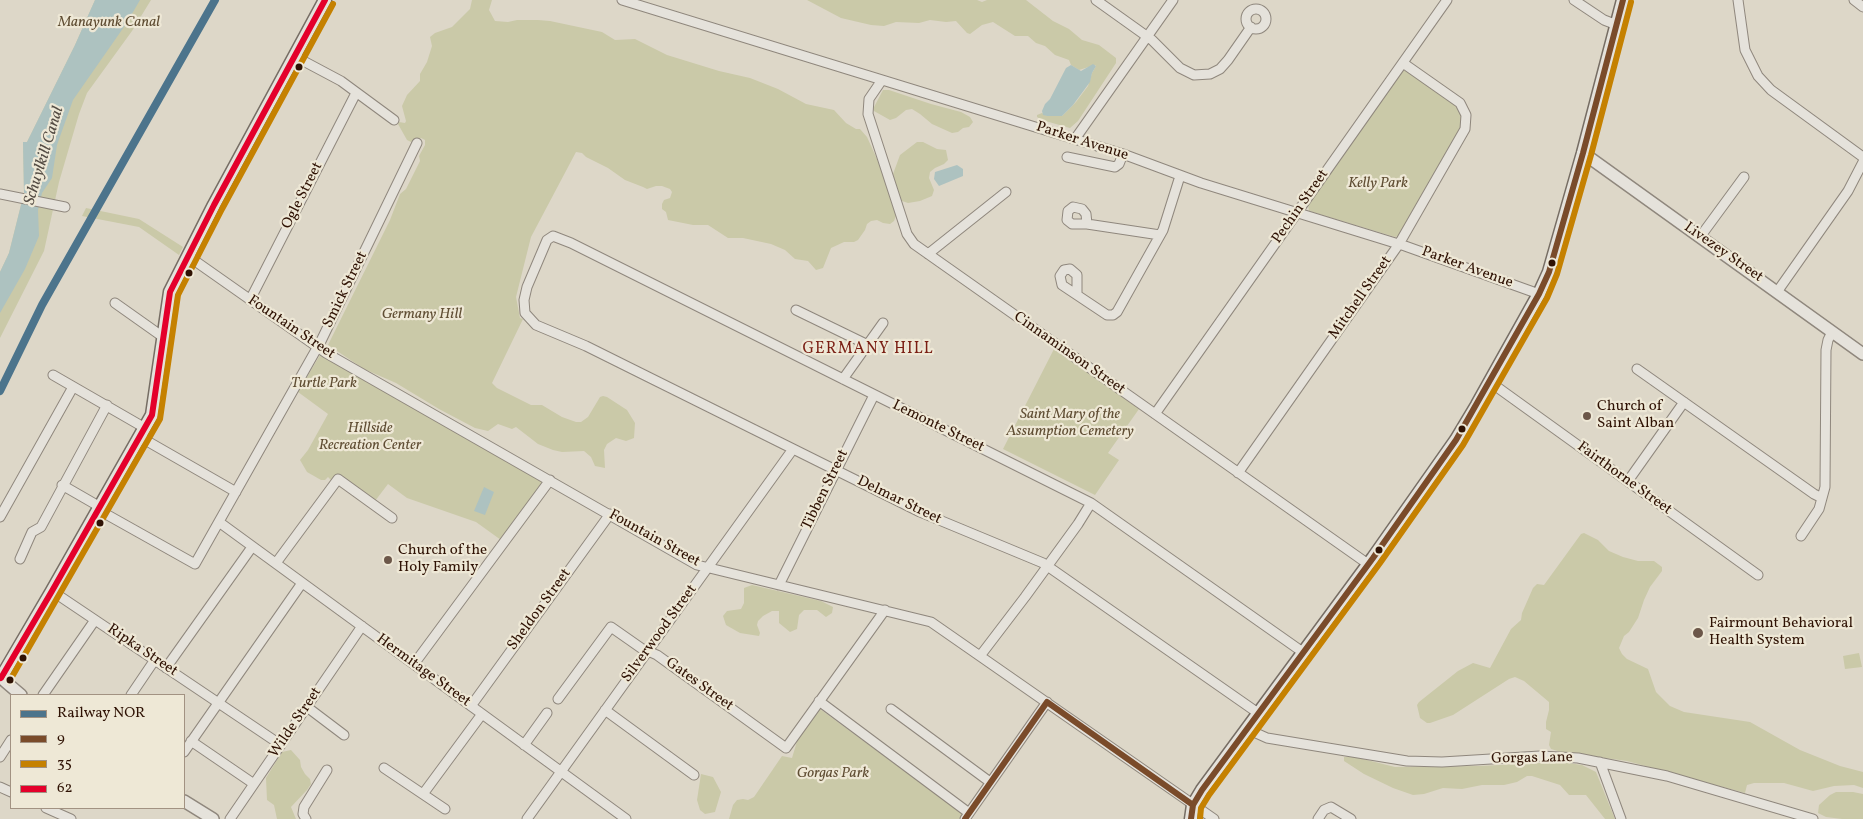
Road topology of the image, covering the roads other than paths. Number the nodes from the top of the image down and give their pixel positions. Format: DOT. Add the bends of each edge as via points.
graph roads {
  1 [pos="325,0"];
  2 [pos="622,0"];
  3 [pos="1096,0"];
  4 [pos="1173,0"];
  5 [pos="1447,0"];
  6 [pos="1574,0"];
  7 [pos="1623,0"];
  8 [pos="1738,0"];
  9 [pos="1854,0"];
  10 [pos="1863,7"];
  11 [pos="1617,25"];
  12 [pos="1251,27"];
  13 [pos="1147,36"];
  14 [pos="294,56"];
  15 [pos="1403,63"];
  16 [pos="882,80"];
  17 [pos="356,93"];
  18 [pos="394,120"];
  19 [pos="1075,139"];
  20 [pos="417,143"];
  21 [pos="1583,153"];
  22 [pos="1123,154"];
  23 [pos="1067,157"];
  24 [pos="1863,157"];
  25 [pos="1863,162"];
  26 [pos="1180,176"];
  27 [pos="1744,177"];
  28 [pos="1006,192"];
  29 [pos="0,194"];
  30 [pos="66,208"];
  31 [pos="1296,213"];
  32 [pos="1087,224"];
  33 [pos="1160,235"];
  34 [pos="553,236"];
  35 [pos="1700,237"];
  36 [pos="1399,244"];
  37 [pos="928,254"];
  38 [pos="188,256"];
  39 [pos="1777,292"];
  40 [pos="1077,294"];
  41 [pos="1539,294"];
  42 [pos="250,300"];
  43 [pos="115,303"];
  44 [pos="796,310"];
  45 [pos="884,323"];
  46 [pos="1832,332"];
  47 [pos="163,337"];
  48 [pos="868,345"];
  49 [pos="318,347"];
  50 [pos="1861,348"];
  51 [pos="1637,369"];
  52 [pos="53,375"];
  53 [pos="843,379"];
  54 [pos="1490,382"];
  55 [pos="73,386"];
  56 [pos="874,394"];
  57 [pos="1684,402"];
  58 [pos="107,405"];
  59 [pos="1155,414"];
  60 [pos="143,432"];
  61 [pos="793,449"];
  62 [pos="836,470"];
  63 [pos="1238,473"];
  64 [pos="550,480"];
  65 [pos="1628,481"];
  66 [pos="62,486"];
  67 [pos="236,492"];
  68 [pos="1822,498"];
  69 [pos="1091,503"];
  70 [pos="99,508"];
  71 [pos="610,514"];
  72 [pos="0,517"];
  73 [pos="392,518"];
  74 [pos="219,522"];
  75 [pos="1801,536"];
  76 [pos="252,547"];
  77 [pos="20,558"];
  78 [pos="276,564"];
  79 [pos="1368,564"];
  80 [pos="1047,565"];
  81 [pos="708,568"];
  82 [pos="1758,575"];
  83 [pos="302,583"];
  84 [pos="779,585"];
  85 [pos="52,591"];
  86 [pos="885,610"];
  87 [pos="95,620"];
  88 [pos="362,626"];
  89 [pos="648,651"];
  90 [pos="1304,652"];
  91 [pos="980,656"];
  92 [pos="154,661"];
  93 [pos="414,664"];
  94 [pos="166,668"];
  95 [pos="0,678"];
  96 [pos="20,694"];
  97 [pos="45,694"];
  98 [pos="132,694"];
  99 [pos="558,699"];
  100 [pos="818,701"];
  101 [pos="217,702"];
  102 [pos="1047,702"];
  103 [pos="470,706"];
  104 [pos="307,707"];
  105 [pos="892,709"];
  106 [pos="605,710"];
  107 [pos="547,713"];
  108 [pos="1258,713"];
  109 [pos="482,714"];
  110 [pos="1247,729"];
  111 [pos="344,735"];
  112 [pos="191,741"];
  113 [pos="10,742"];
  114 [pos="281,745"];
  115 [pos="524,745"];
  116 [pos="185,750"];
  117 [pos="0,757"];
  118 [pos="1600,762"];
  119 [pos="384,768"];
  120 [pos="327,770"];
  121 [pos="561,771"];
  122 [pos="694,775"];
  123 [pos="990,782"];
  124 [pos="254,784"];
  125 [pos="423,794"];
  126 [pos="185,802"];
  127 [pos="1194,805"];
  128 [pos="445,808"];
  129 [pos="48,809"];
  130 [pos="967,816"];
  131 [pos="304,817"];
  132 [pos="71,819"];
  133 [pos="213,819"];
  134 [pos="230,819"];
  135 [pos="527,819"];
  136 [pos="626,819"];
  137 [pos="1191,819"];
  138 [pos="1214,819"];
  139 [pos="1318,819"];
  140 [pos="1352,819"];
  141 [pos="1621,819"];
  142 [pos="1813,819"];
  1 -- 14 [label="main road"];
  2 -- 16 [label="street, Parker Avenue"];
  3 -- 13 [label="street"];
  4 -- 13 [label="street"];
  5 -- 15 [label="street, Pechin Street"];
  6 -- 11 [label="street"];
  7 -- 11 [label="main road"];
  8 -- 24 [label="street" via="1745,50 1758,76 1772,91"];
  9 -- 10 [label="street"];
  11 -- 21 [label="main road"];
  12 -- 13 [label="street" via="1224,65 1204,75 1189,74 1180,68"];
  13 -- 19 [label="street"];
  14 -- 17 [label="street" via="342,81"];
  14 -- 38 [label="main road"];
  15 -- 31 [label="street, Pechin Street"];
  15 -- 36 [label="street, Mitchell Street" via="1463,106 1467,124"];
  16 -- 19 [label="street, Parker Avenue"];
  16 -- 37 [label="street, Cinnaminson Street" via="869,99 868,114 908,236"];
  17 -- 18 [label="street"];
  17 -- 42 [label="street, Ogle Street"];
  19 -- 22 [label="street, Parker Avenue"];
  20 -- 49 [label="street, Smick Street"];
  21 -- 35 [label="street, Livezey Street"];
  21 -- 41 [label="main road" via="1549,272"];
  22 -- 23 [label="street" via="1120,164 1115,166"];
  22 -- 26 [label="street, Parker Avenue"];
  25 -- 39 [label="street" via="1848,191"];
  26 -- 31 [label="street, Parker Avenue"];
  26 -- 33 [label="street"];
  27 -- 35 [label="street"];
  28 -- 37 [label="street" via="991,208"];
  29 -- 30 [label="street"];
  31 -- 36 [label="street, Parker Avenue"];
  31 -- 59 [label="street, Pechin Street"];
  32 -- 33 [label="street"];
  33 -- 40 [label="street" via="1115,313 1107,315"];
  34 -- 53 [label="street, Lemonte Street"];
  34 -- 61 [label="street, Delmar Street" via="544,246 527,286 523,304 532,322"];
  35 -- 39 [label="street, Livezey Street"];
  36 -- 41 [label="street, Parker Avenue"];
  36 -- 63 [label="street, Mitchell Street"];
  37 -- 59 [label="street, Cinnaminson Street"];
  38 -- 42 [label="street, Fountain Street"];
  38 -- 47 [label="main road" via="170,292"];
  39 -- 46 [label="street, Livezey Street"];
  41 -- 54 [label="main road"];
  42 -- 49 [label="street, Fountain Street"];
  43 -- 47 [label="street"];
  44 -- 48 [label="street"];
  45 -- 48 [label="street"];
  46 -- 50 [label="street, Livezey Street"];
  46 -- 68 [label="street" via="1826,350"];
  47 -- 60 [label="main road" via="155,406"];
  48 -- 53 [label="street"];
  49 -- 64 [label="street, Fountain Street"];
  49 -- 67 [label="street, Smick Street"];
  51 -- 57 [label="street"];
  52 -- 55 [label="street"];
  53 -- 56 [label="street, Lemonte Street"];
  54 -- 65 [label="street, Fairthorne Street"];
  54 -- 79 [label="main road" via="1456,440"];
  55 -- 58 [label="street"];
  55 -- 72 [label="street"];
  56 -- 62 [label="street, Tibben Street"];
  56 -- 69 [label="street, Lemonte Street"];
  57 -- 65 [label="street"];
  57 -- 68 [label="street"];
  58 -- 60 [label="street"];
  58 -- 66 [label="street"];
  59 -- 63 [label="street, Cinnaminson Street"];
  60 -- 67 [label="street"];
  60 -- 70 [label="main road"];
  61 -- 62 [label="street, Delmar Street"];
  61 -- 81 [label="street, Silverwood Street"];
  62 -- 80 [label="street, Delmar Street" via="927,515"];
  62 -- 84 [label="street, Tibben Street"];
  63 -- 79 [label="street, Cinnaminson Street"];
  64 -- 71 [label="street, Fountain Street"];
  64 -- 93 [label="street"];
  65 -- 82 [label="street, Fairthorne Street"];
  66 -- 70 [label="street"];
  66 -- 77 [label="street" via="41,526 32,532"];
  67 -- 74 [label="street, Smick Street"];
  68 -- 75 [label="street" via="1815,516"];
  69 -- 80 [label="street"];
  69 -- 90 [label="street, Lemonte Street"];
  70 -- 74 [label="street, Smick Street" via="195,564"];
  70 -- 85 [label="main road"];
  71 -- 81 [label="street, Fountain Street"];
  71 -- 103 [label="street, Sheldon Street"];
  73 -- 78 [label="street" via="338,479"];
  74 -- 76 [label="street, Hermitage Street"];
  76 -- 78 [label="street, Hermitage Street"];
  76 -- 94 [label="street"];
  78 -- 83 [label="street, Hermitage Street"];
  79 -- 90 [label="main road"];
  80 -- 91 [label="street"];
  80 -- 108 [label="street, Delmar Street"];
  81 -- 84 [label="street, Fountain Street"];
  81 -- 89 [label="street, Silverwood Street"];
  83 -- 88 [label="street, Hermitage Street"];
  83 -- 101 [label="street"];
  84 -- 86 [label="street, Fountain Street"];
  85 -- 87 [label="street, Ripka Street"];
  85 -- 95 [label="main road"];
  86 -- 91 [label="street, Fountain Street" via="931,622"];
  86 -- 100 [label="street"];
  87 -- 92 [label="street, Ripka Street"];
  87 -- 97 [label="street"];
  88 -- 93 [label="street, Hermitage Street"];
  88 -- 104 [label="street, Wilde Street"];
  89 -- 99 [label="street, Gates Street" via="611,627"];
  89 -- 100 [label="street, Gates Street" via="786,748"];
  89 -- 106 [label="street, Silverwood Street"];
  90 -- 108 [label="main road"];
  91 -- 102 [label="street, Fountain Street"];
  92 -- 94 [label="street, Ripka Street"];
  92 -- 98 [label="street"];
  93 -- 103 [label="street, Hermitage Street"];
  94 -- 101 [label="street, Ripka Street"];
  95 -- 96 [label="street"];
  100 -- 130 [label="street"];
  101 -- 112 [label="street"];
  101 -- 114 [label="street, Ripka Street"];
  102 -- 123 [label="street"];
  102 -- 127 [label="street, Fountain Street"];
  103 -- 109 [label="street, Hermitage Street"];
  104 -- 111 [label="street"];
  104 -- 114 [label="street, Wilde Street"];
  105 -- 123 [label="street"];
  106 -- 121 [label="street, Silverwood Street"];
  106 -- 122 [label="street"];
  107 -- 115 [label="street"];
  108 -- 110 [label="main road"];
  109 -- 115 [label="street, Hermitage Street"];
  109 -- 125 [label="street"];
  110 -- 118 [label="street, Gorgas Lane" via="1268,738 1407,761 1556,756"];
  110 -- 127 [label="main road"];
  112 -- 116 [label="street"];
  112 -- 124 [label="street"];
  113 -- 117 [label="street"];
  114 -- 124 [label="street, Wilde Street"];
  115 -- 121 [label="street, Hermitage Street"];
  118 -- 141 [label="street"];
  118 -- 142 [label="street, Gorgas Lane" via="1667,776"];
  119 -- 125 [label="street"];
  120 -- 131 [label="street" via="304,807"];
  121 -- 135 [label="street, Silverwood Street"];
  121 -- 136 [label="street, Hermitage Street"];
  123 -- 130 [label="street"];
  124 -- 134 [label="street, Wilde Street"];
  125 -- 128 [label="street"];
  126 -- 133 [label="street"];
  127 -- 137 [label="main road"];
  127 -- 138 [label="street, Fountain Street"];
  129 -- 132 [label="street"];
  139 -- 140 [label="street" via="1329,808"];
}
